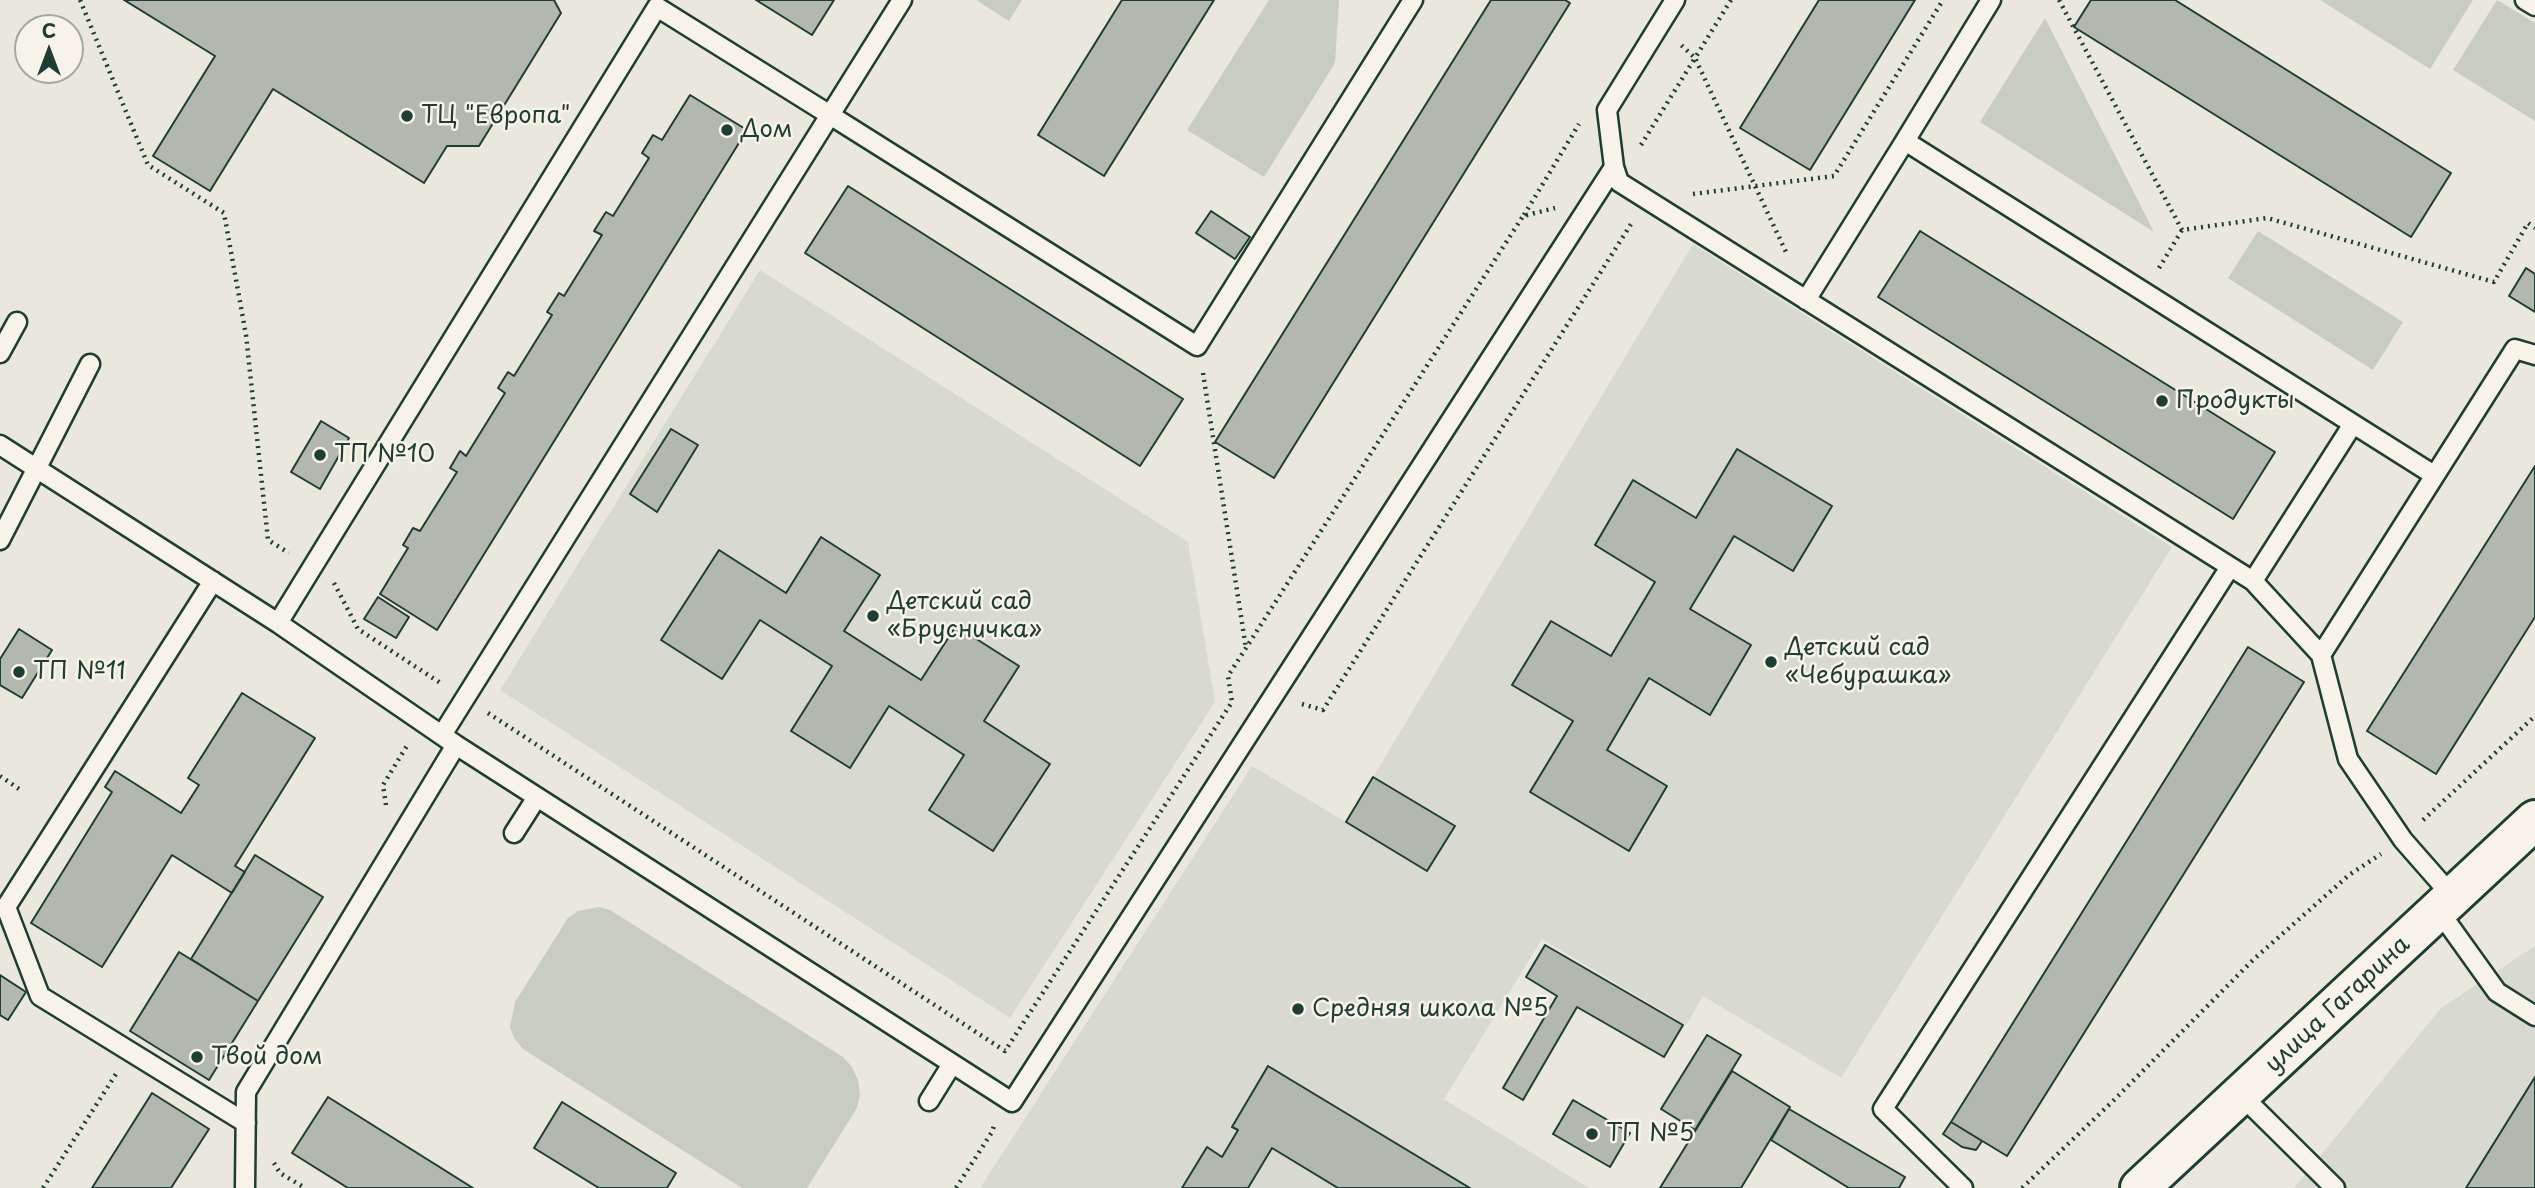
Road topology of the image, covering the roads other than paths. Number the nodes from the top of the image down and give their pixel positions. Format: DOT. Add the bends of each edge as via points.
graph roads {
  1 [pos="902,0"];
  2 [pos="1412,0"];
  3 [pos="1675,0"];
  4 [pos="1991,0"];
  5 [pos="2525,0"];
  6 [pos="657,3"];
  7 [pos="2535,6"];
  8 [pos="830,115"];
  9 [pos="1905,141"];
  10 [pos="1616,175"];
  11 [pos="1806,300"];
  12 [pos="17,322"];
  13 [pos="0,354"];
  14 [pos="2535,355"];
  15 [pos="90,364"];
  16 [pos="2353,424"];
  17 [pos="0,445"];
  18 [pos="37,468"];
  19 [pos="2434,475"];
  20 [pos="0,540"];
  21 [pos="2230,567"];
  22 [pos="213,581"];
  23 [pos="2253,581"];
  24 [pos="278,623"];
  25 [pos="2321,655"];
  26 [pos="449,740"];
  27 [pos="537,797"];
  28 [pos="2535,820"];
  29 [pos="514,833"];
  30 [pos="2446,904"];
  31 [pos="2535,1016"];
  32 [pos="953,1064"];
  33 [pos="2241,1095"];
  34 [pos="929,1101"];
  35 [pos="246,1124"];
  36 [pos="245,1188"];
  37 [pos="1963,1188"];
  38 [pos="2140,1188"];
  39 [pos="2335,1188"];
  1 -- 8 [label="lane"];
  2 -- 8 [label="lane" via="1197,346"];
  3 -- 10 [label="lane" via="1607,110"];
  4 -- 9 [label="lane"];
  5 -- 7 [label="lane"];
  6 -- 8 [label="lane"];
  6 -- 24 [label="lane"];
  8 -- 26 [label="lane" via="465,698"];
  9 -- 11 [label="lane"];
  9 -- 16 [label="lane"];
  10 -- 11 [label="lane" via="1647,200"];
  10 -- 32 [label="lane" via="1594,199 1012,1102"];
  11 -- 21 [label="lane"];
  12 -- 13 [label="lane"];
  14 -- 19 [label="lane" via="2515,349"];
  15 -- 18 [label="lane"];
  16 -- 19 [label="lane"];
  16 -- 23 [label="lane"];
  17 -- 18 [label="lane"];
  18 -- 20 [label="lane"];
  18 -- 22 [label="lane"];
  19 -- 25 [label="lane"];
  21 -- 23 [label="lane"];
  21 -- 37 [label="lane" via="1883,1109"];
  22 -- 24 [label="lane"];
  22 -- 35 [label="lane" via="6,907 40,996"];
  23 -- 25 [label="lane"];
  24 -- 26 [label="lane"];
  25 -- 30 [label="lane" via="2348,759"];
  26 -- 27 [label="lane"];
  26 -- 35 [label="lane" via="246,1092"];
  27 -- 29 [label="lane"];
  27 -- 32 [label="lane"];
  28 -- 30 [label="main road, улица Гагарина"];
  30 -- 31 [label="lane" via="2497,992"];
  30 -- 33 [label="main road, улица Гагарина"];
  32 -- 34 [label="lane"];
  33 -- 38 [label="main road, улица Гагарина"];
  33 -- 39 [label="lane"];
  35 -- 36 [label="lane"];
}
